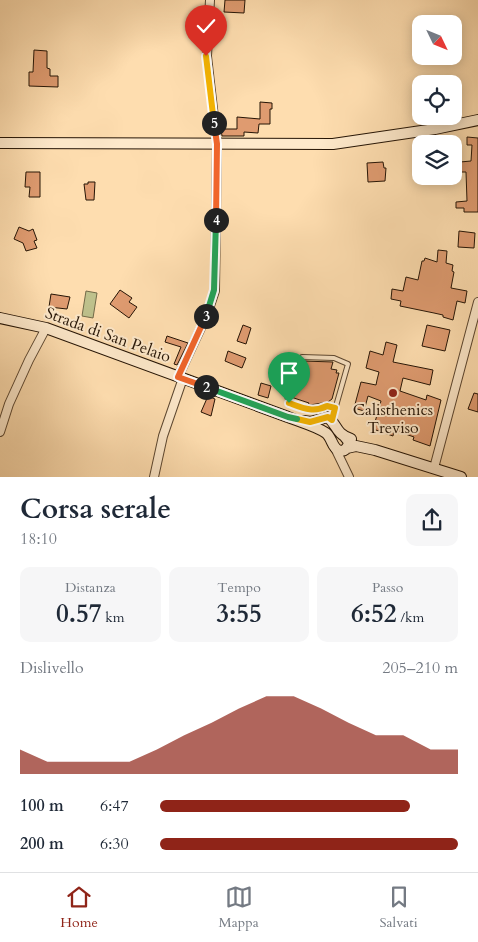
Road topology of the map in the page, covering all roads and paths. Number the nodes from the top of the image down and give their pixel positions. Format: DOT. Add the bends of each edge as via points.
graph roads {
  1 [pos="210,0"];
  2 [pos="478,120"];
  3 [pos="0,143"];
  4 [pos="217,144"];
  5 [pos="478,302"];
  6 [pos="0,318"];
  7 [pos="46,328"];
  8 [pos="180,378"];
  9 [pos="335,408"];
  10 [pos="332,420"];
  11 [pos="318,425"];
  12 [pos="0,432"];
  13 [pos="350,439"];
  14 [pos="375,450"];
  15 [pos="343,454"];
  16 [pos="434,468"];
  17 [pos="154,477"];
  18 [pos="350,477"];
  19 [pos="461,477"];
  1 -- 4 [label="street" via="206,56"];
  2 -- 4 [label="main road" via="333,144"];
  3 -- 4 [label="main road"];
  4 -- 8 [label="street" via="214,290"];
  5 -- 16 [label="street"];
  6 -- 7 [label="main road, Strada di San Pelaio"];
  7 -- 8 [label="main road, Strada di San Pelaio"];
  7 -- 12 [label="street" via="9,404"];
  8 -- 11 [label="main road, Strada di San Pelaio"];
  8 -- 17 [label="street"];
  9 -- 9 [label="lane" via="327,406 308,410 289,403 287,396 298,360 302,357 334,358 348,364"];
  9 -- 10 [label="lane"];
  10 -- 11 [label="main road, Strada di San Pelaio" via="328,417"];
  10 -- 13 [label="main road" via="338,432"];
  11 -- 15 [label="main road"];
  13 -- 14 [label="main road"];
  13 -- 15 [label="main road"];
  14 -- 15 [label="main road" via="356,446"];
  14 -- 16 [label="main road"];
  15 -- 18 [label="street"];
  16 -- 19 [label="main road"];
}
